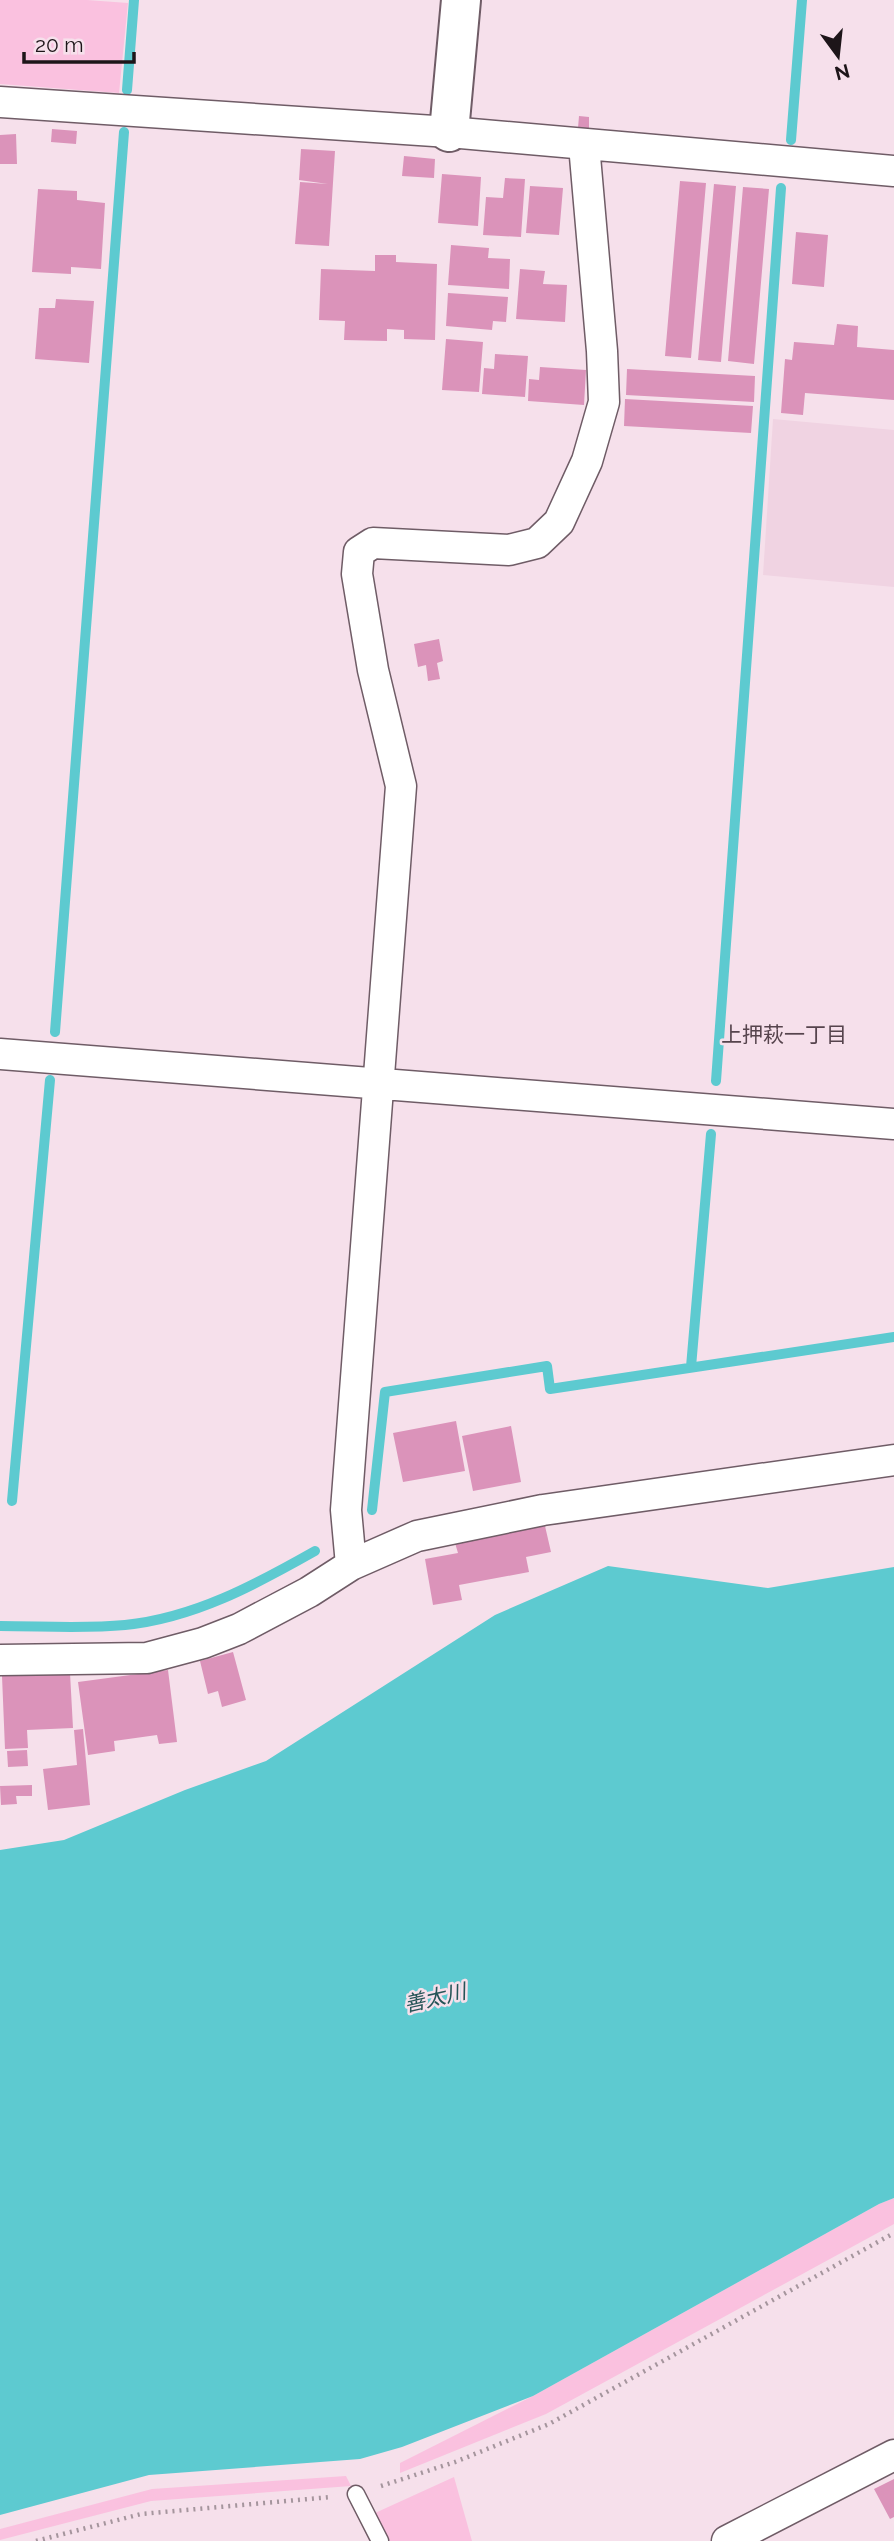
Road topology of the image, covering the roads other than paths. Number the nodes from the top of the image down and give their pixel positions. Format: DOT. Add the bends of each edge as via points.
graph roads {
  1 [pos="461,0"];
  2 [pos="0,102"];
  3 [pos="449,132"];
  4 [pos="584,145"];
  5 [pos="894,171"];
  6 [pos="0,1054"];
  7 [pos="378,1082"];
  8 [pos="894,1124"];
  9 [pos="894,1460"];
  10 [pos="351,1565"];
  11 [pos="0,1660"];
  12 [pos="894,2455"];
  13 [pos="356,2494"];
  14 [pos="380,2541"];
  15 [pos="727,2541"];
  1 -- 3 [label="street"];
  2 -- 3 [label="street"];
  3 -- 4 [label="street"];
  4 -- 5 [label="street"];
  4 -- 7 [label="street" via="604,402 587,461 559,522 537,543 509,550 373,543 359,552 357,573 373,670 401,786"];
  6 -- 7 [label="street"];
  7 -- 8 [label="street"];
  7 -- 10 [label="street" via="346,1510"];
  9 -- 10 [label="street" via="543,1510 417,1536"];
  10 -- 11 [label="street" via="239,1629 203,1643 147,1658"];
  12 -- 15 [label="street"];
  13 -- 14 [label="lane"];
}
